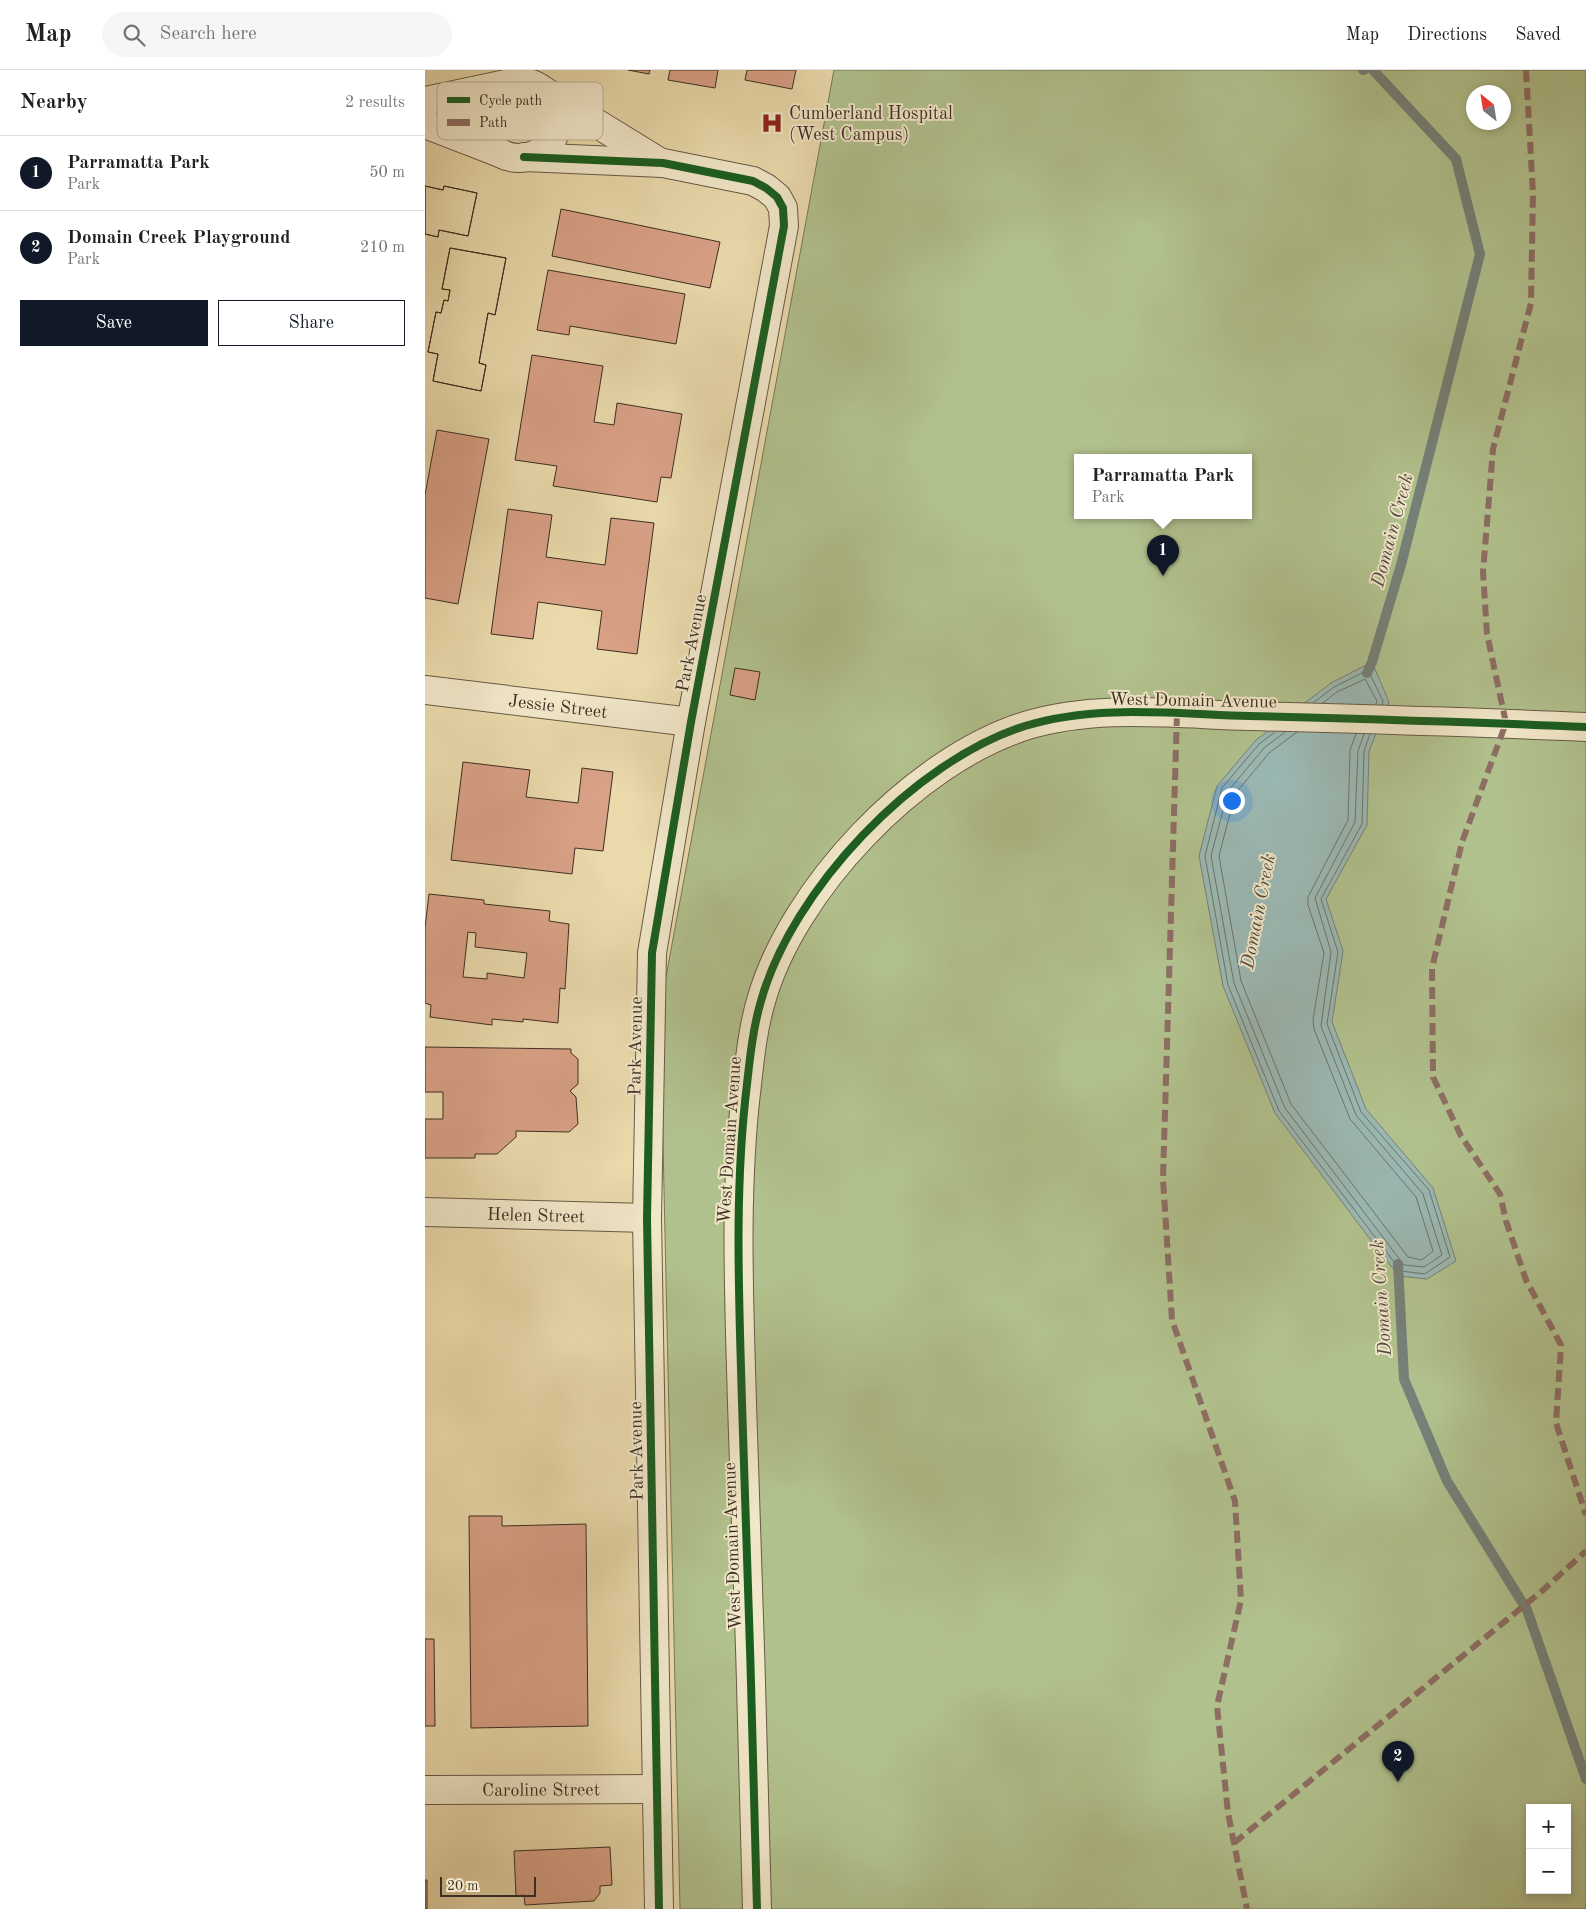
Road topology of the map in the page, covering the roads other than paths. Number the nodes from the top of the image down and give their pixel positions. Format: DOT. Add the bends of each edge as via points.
graph roads {
  1 [pos="425,124"];
  2 [pos="603,127"];
  3 [pos="437,128"];
  4 [pos="470,140"];
  5 [pos="487,140"];
  6 [pos="550,140"];
  7 [pos="512,155"];
  8 [pos="663,163"];
  9 [pos="425,690"];
  10 [pos="691,722"];
  11 [pos="1586,726"];
  12 [pos="425,1212"];
  13 [pos="647,1218"];
  14 [pos="657,1788"];
  15 [pos="425,1790"];
  16 [pos="659,1909"];
  17 [pos="757,1909"];
  1 -- 3 [label="street"];
  2 -- 8 [label="street"];
  4 -- 7 [label="street"];
  5 -- 7 [label="street"];
  6 -- 7 [label="street" via="536,153"];
  7 -- 8 [label="street"];
  8 -- 10 [label="street, Park Avenue" via="753,181 777,197 783,208 784,226"];
  9 -- 10 [label="street, Jessie Street"];
  10 -- 13 [label="street, Park Avenue" via="652,953"];
  11 -- 17 [label="street, West Domain Avenue" via="1125,713 1075,715 1026,726 988,740 917,785 856,843 803,913 779,954 761,1000 742,1125 737,1239"];
  12 -- 13 [label="street, Helen Street"];
  13 -- 14 [label="street, Park Avenue"];
  14 -- 15 [label="street, Caroline Street"];
  14 -- 16 [label="street, Park Avenue"];
}
